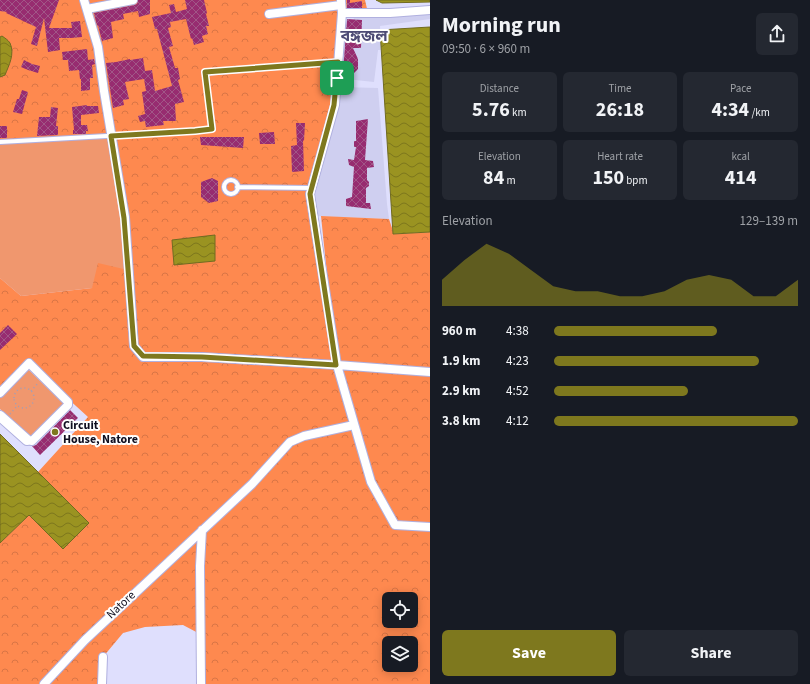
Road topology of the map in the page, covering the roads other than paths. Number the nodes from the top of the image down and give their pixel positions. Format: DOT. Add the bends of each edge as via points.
graph roads {
  1 [pos="84,0"];
  2 [pos="133,0"];
  3 [pos="342,6"];
  4 [pos="87,9"];
  5 [pos="430,10"];
  6 [pos="269,14"];
  7 [pos="338,62"];
  8 [pos="111,136"];
  9 [pos="0,142"];
  10 [pos="237,187"];
  11 [pos="312,188"];
  12 [pos="336,365"];
  13 [pos="430,372"];
  14 [pos="0,393"];
  15 [pos="2,418"];
  16 [pos="354,425"];
  17 [pos="27,440"];
  18 [pos="430,527"];
  19 [pos="202,530"];
  20 [pos="103,657"];
  21 [pos="44,684"];
  22 [pos="102,684"];
  23 [pos="201,684"];
  1 -- 4 [label="street"];
  2 -- 4 [label="street"];
  3 -- 5 [label="street" via="390,13"];
  3 -- 6 [label="street"];
  3 -- 7 [label="street"];
  4 -- 8 [label="street" via="98,47"];
  7 -- 8 [label="lane" via="205,72 212,129"];
  7 -- 11 [label="street" via="334,105"];
  8 -- 9 [label="lane"];
  8 -- 12 [label="street" via="124,218 134,346 143,356"];
  10 -- 11 [label="lane"];
  11 -- 12 [label="street" via="310,194"];
  12 -- 13 [label="street"];
  12 -- 16 [label="street"];
  14 -- 17 [label="street" via="29,363 68,402 68,405 32,441"];
  15 -- 17 [label="street"];
  16 -- 18 [label="street" via="371,482 396,525"];
  16 -- 19 [label="street, Natore" via="304,436 290,442 252,484"];
  19 -- 21 [label="street, Natore" via="85,640"];
  19 -- 23 [label="street"];
  20 -- 22 [label="street"];
}
